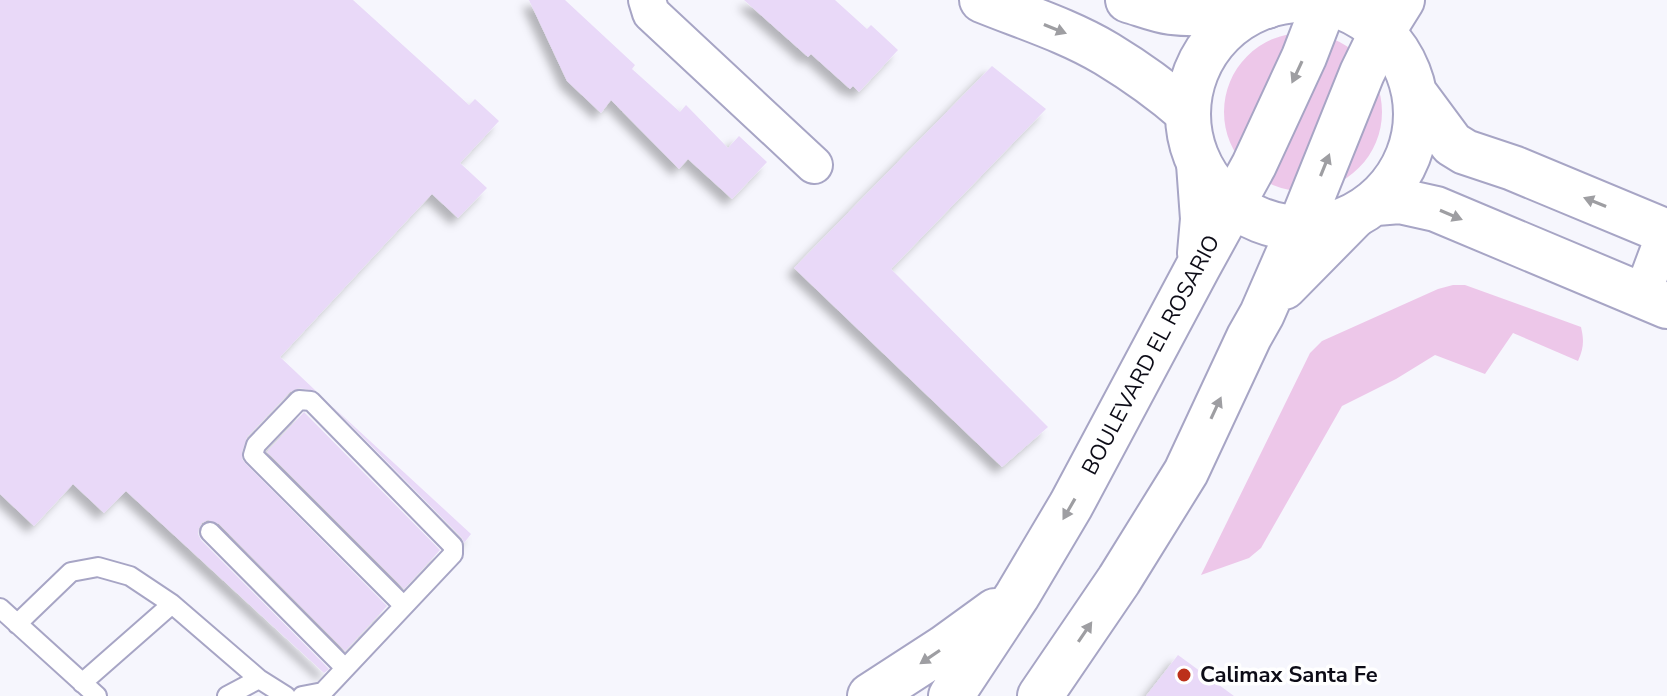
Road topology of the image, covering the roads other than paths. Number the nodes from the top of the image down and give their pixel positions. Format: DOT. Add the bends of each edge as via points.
graph roads {
  1 [pos="647,0"];
  2 [pos="982,0"];
  3 [pos="1128,0"];
  4 [pos="1412,0"];
  5 [pos="1301,2"];
  6 [pos="1400,46"];
  7 [pos="1187,112"];
  8 [pos="1199,164"];
  9 [pos="814,165"];
  10 [pos="1232,203"];
  11 [pos="1364,210"];
  12 [pos="1300,227"];
  13 [pos="1666,232"];
  14 [pos="1198,267"];
  15 [pos="1654,301"];
  16 [pos="1262,314"];
  17 [pos="210,532"];
  18 [pos="1017,596"];
  19 [pos="172,604"];
  20 [pos="404,606"];
  21 [pos="0,608"];
  22 [pos="17,624"];
  23 [pos="345,668"];
  24 [pos="259,679"];
  25 [pos="82,683"];
  26 [pos="97,696"];
  27 [pos="227,696"];
  28 [pos="286,696"];
  29 [pos="302,696"];
  30 [pos="870,696"];
  31 [pos="951,696"];
  32 [pos="1040,696"];
  1 -- 9 [label="street" via="651,13"];
  2 -- 7 [label="main road, one-way" via="1106,53"];
  3 -- 5 [label="main road" via="1191,13"];
  4 -- 6 [label="main road"];
  5 -- 6 [label="main road" via="1356,13"];
  5 -- 7 [label="main road" via="1236,22 1211,46 1194,77"];
  5 -- 10 [label="main road, BOULEVARD EL ROSARIO, one-way" via="1304,57"];
  6 -- 11 [label="main road" via="1415,134 1402,172"];
  12 -- 6 [label="main road, one-way" via="1362,73"];
  13 -- 6 [label="main road, one-way" via="1452,144"];
  7 -- 8 [label="main road"];
  8 -- 10 [label="main road"];
  8 -- 14 [label="main road" via="1203,238"];
  10 -- 12 [label="main road" via="1248,215"];
  10 -- 14 [label="main road, BOULEVARD EL ROSARIO"];
  11 -- 12 [label="main road" via="1318,228"];
  11 -- 15 [label="main road, one-way" via="1400,201 1436,209"];
  11 -- 16 [label="main road"];
  12 -- 16 [label="main road"];
  13 -- 15 [label="street"];
  14 -- 18 [label="main road, BOULEVARD EL ROSARIO, one-way"];
  32 -- 16 [label="main road, one-way" via="1186,472"];
  17 -- 23 [label="lane"];
  18 -- 30 [label="main road, one-way"];
  18 -- 31 [label="main road, BOULEVARD EL ROSARIO"];
  19 -- 22 [label="lane" via="130,576 98,567 71,572"];
  19 -- 24 [label="lane"];
  19 -- 25 [label="lane"];
  20 -- 20 [label="lane" via="453,554 453,546 311,401 299,400 256,445 253,455"];
  20 -- 23 [label="lane"];
  21 -- 22 [label="lane"];
  22 -- 25 [label="lane"];
  23 -- 29 [label="lane" via="323,692"];
  24 -- 27 [label="lane"];
  24 -- 28 [label="lane"];
  25 -- 26 [label="lane"];
}
